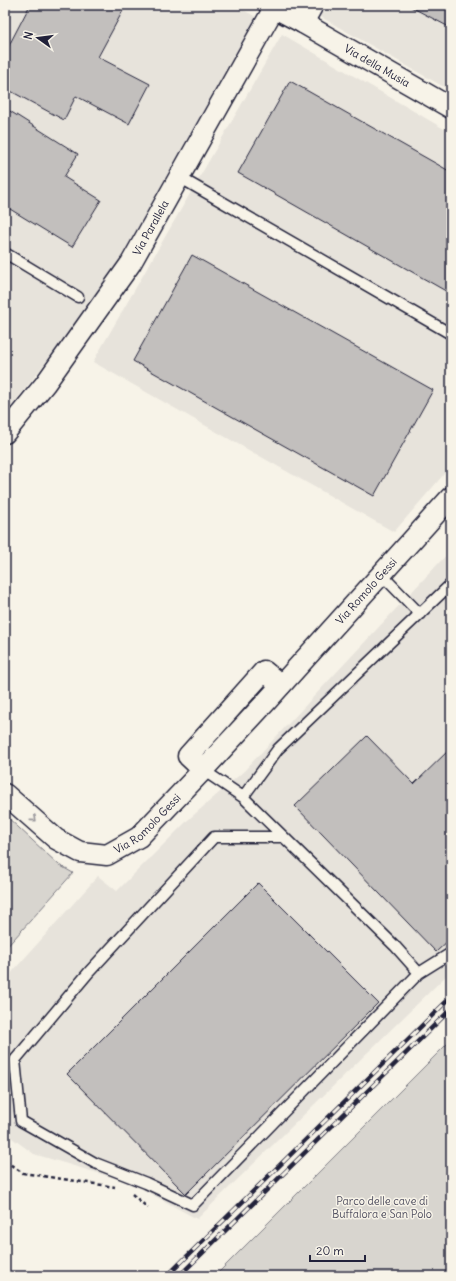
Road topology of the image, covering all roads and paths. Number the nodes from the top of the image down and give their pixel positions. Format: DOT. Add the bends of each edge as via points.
graph roads {
  1 [pos="313,5"];
  2 [pos="271,7"];
  3 [pos="303,23"];
  4 [pos="451,108"];
  5 [pos="179,177"];
  6 [pos="5,252"];
  7 [pos="78,297"];
  8 [pos="451,334"];
  9 [pos="5,433"];
  10 [pos="451,497"];
  11 [pos="382,575"];
  12 [pos="451,584"];
  13 [pos="420,614"];
  14 [pos="203,770"];
  15 [pos="5,794"];
  16 [pos="243,797"];
  17 [pos="283,837"];
  18 [pos="451,953"];
  19 [pos="419,973"];
  20 [pos="5,1161"];
  21 [pos="119,1188"];
  22 [pos="127,1189"];
  23 [pos="148,1208"];
  1 -- 3 [label="street"];
  2 -- 3 [label="street, Via della Musia"];
  2 -- 5 [label="street, Via Parallela"];
  3 -- 4 [label="street, Via della Musia"];
  5 -- 8 [label="lane"];
  5 -- 9 [label="street, Via Parallela" via="131,263 45,384"];
  6 -- 7 [label="lane"];
  10 -- 11 [label="street, Via Romolo Gessi"];
  11 -- 13 [label="lane"];
  11 -- 14 [label="street, Via Romolo Gessi" via="281,685 264,671 188,756"];
  12 -- 13 [label="lane"];
  13 -- 16 [label="lane" via="278,749"];
  15 -- 14 [label="street, Via Romolo Gessi, one-way" via="56,839 80,852 107,855 139,837"];
  14 -- 16 [label="lane"];
  16 -- 17 [label="lane"];
  17 -- 19 [label="lane" via="395,946"];
  17 -- 19 [label="lane" via="214,837 100,960 15,1060 21,1121 95,1163 193,1205"];
  18 -- 19 [label="lane"];
  20 -- 21 [label="path" via="23,1173"];
  22 -- 23 [label="path"];
}
